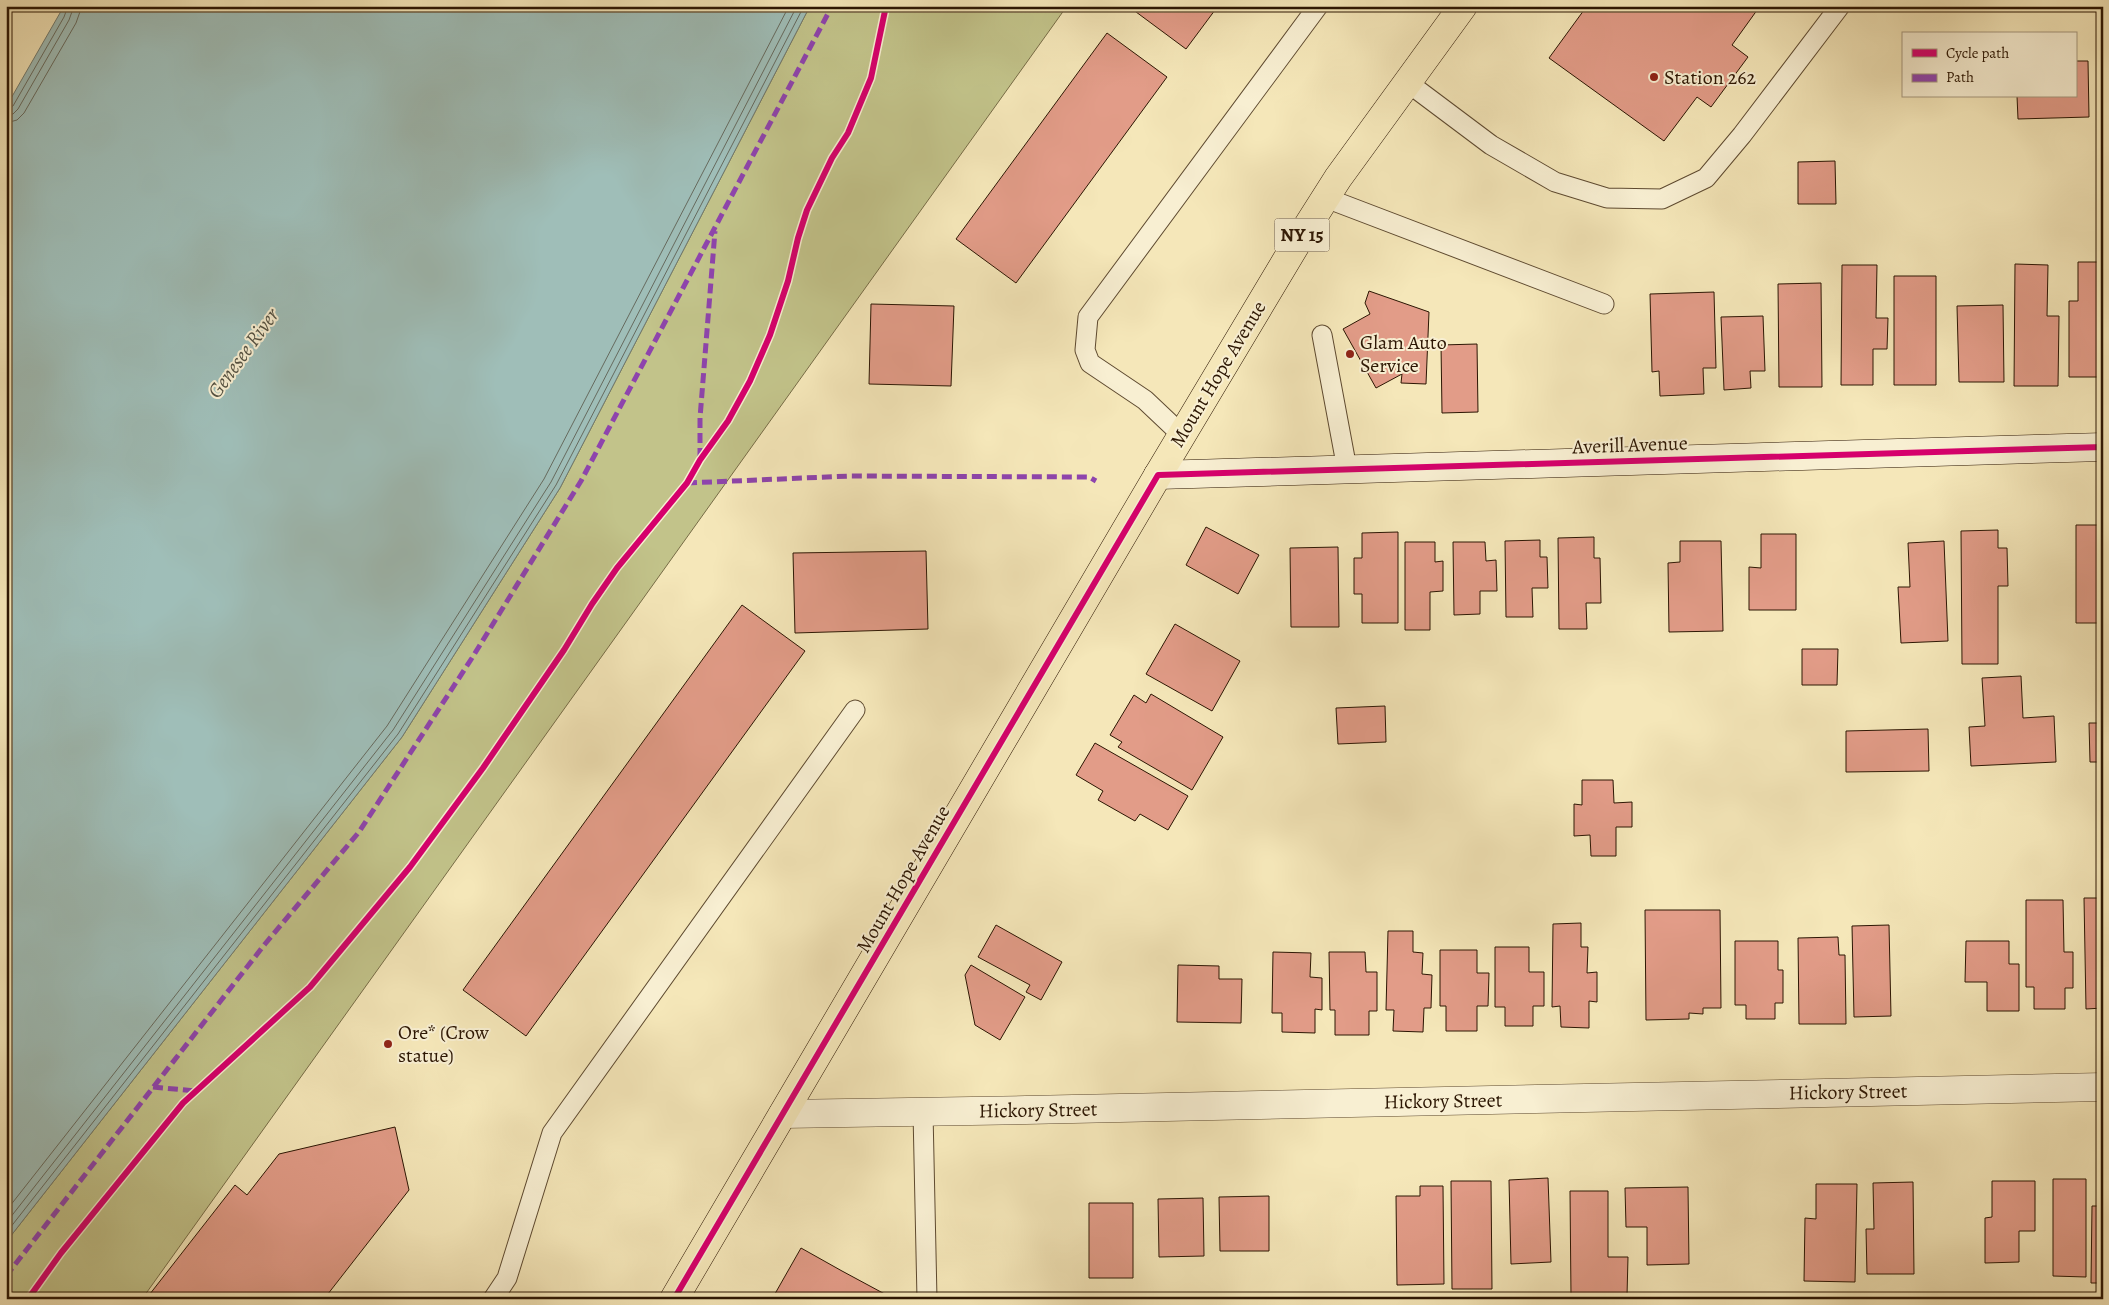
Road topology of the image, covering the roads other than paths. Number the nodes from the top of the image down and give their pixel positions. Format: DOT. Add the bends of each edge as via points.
graph roads {
  1 [pos="1318,6"];
  2 [pos="1463,6"];
  3 [pos="1840,6"];
  4 [pos="1407,82"];
  5 [pos="1326,198"];
  6 [pos="1604,304"];
  7 [pos="1322,335"];
  8 [pos="1182,435"];
  9 [pos="2103,447"];
  10 [pos="1347,469"];
  11 [pos="1158,475"];
  12 [pos="855,710"];
  13 [pos="2103,1087"];
  14 [pos="923,1112"];
  15 [pos="783,1114"];
  16 [pos="493,1299"];
  17 [pos="674,1299"];
  18 [pos="926,1299"];
  1 -- 8 [label="lane" via="1088,317 1085,350 1090,363 1146,400"];
  2 -- 4 [label="main road, Mount Hope Avenue / NY 15"];
  3 -- 4 [label="lane" via="1706,178 1662,199 1607,198 1555,182 1491,145"];
  4 -- 5 [label="main road, Mount Hope Avenue / NY 15"];
  5 -- 6 [label="lane"];
  5 -- 8 [label="main road, Mount Hope Avenue / NY 15"];
  7 -- 10 [label="lane"];
  8 -- 11 [label="main road, Mount Hope Avenue / NY 15"];
  9 -- 10 [label="street, Averill Avenue"];
  10 -- 11 [label="street, Averill Avenue"];
  11 -- 15 [label="main road, Mount Hope Avenue / NY 15"];
  12 -- 16 [label="lane" via="552,1133 507,1278"];
  13 -- 14 [label="street, Hickory Street"];
  14 -- 15 [label="street, Hickory Street"];
  14 -- 18 [label="lane"];
  15 -- 17 [label="main road, Mount Hope Avenue / NY 15"];
}
